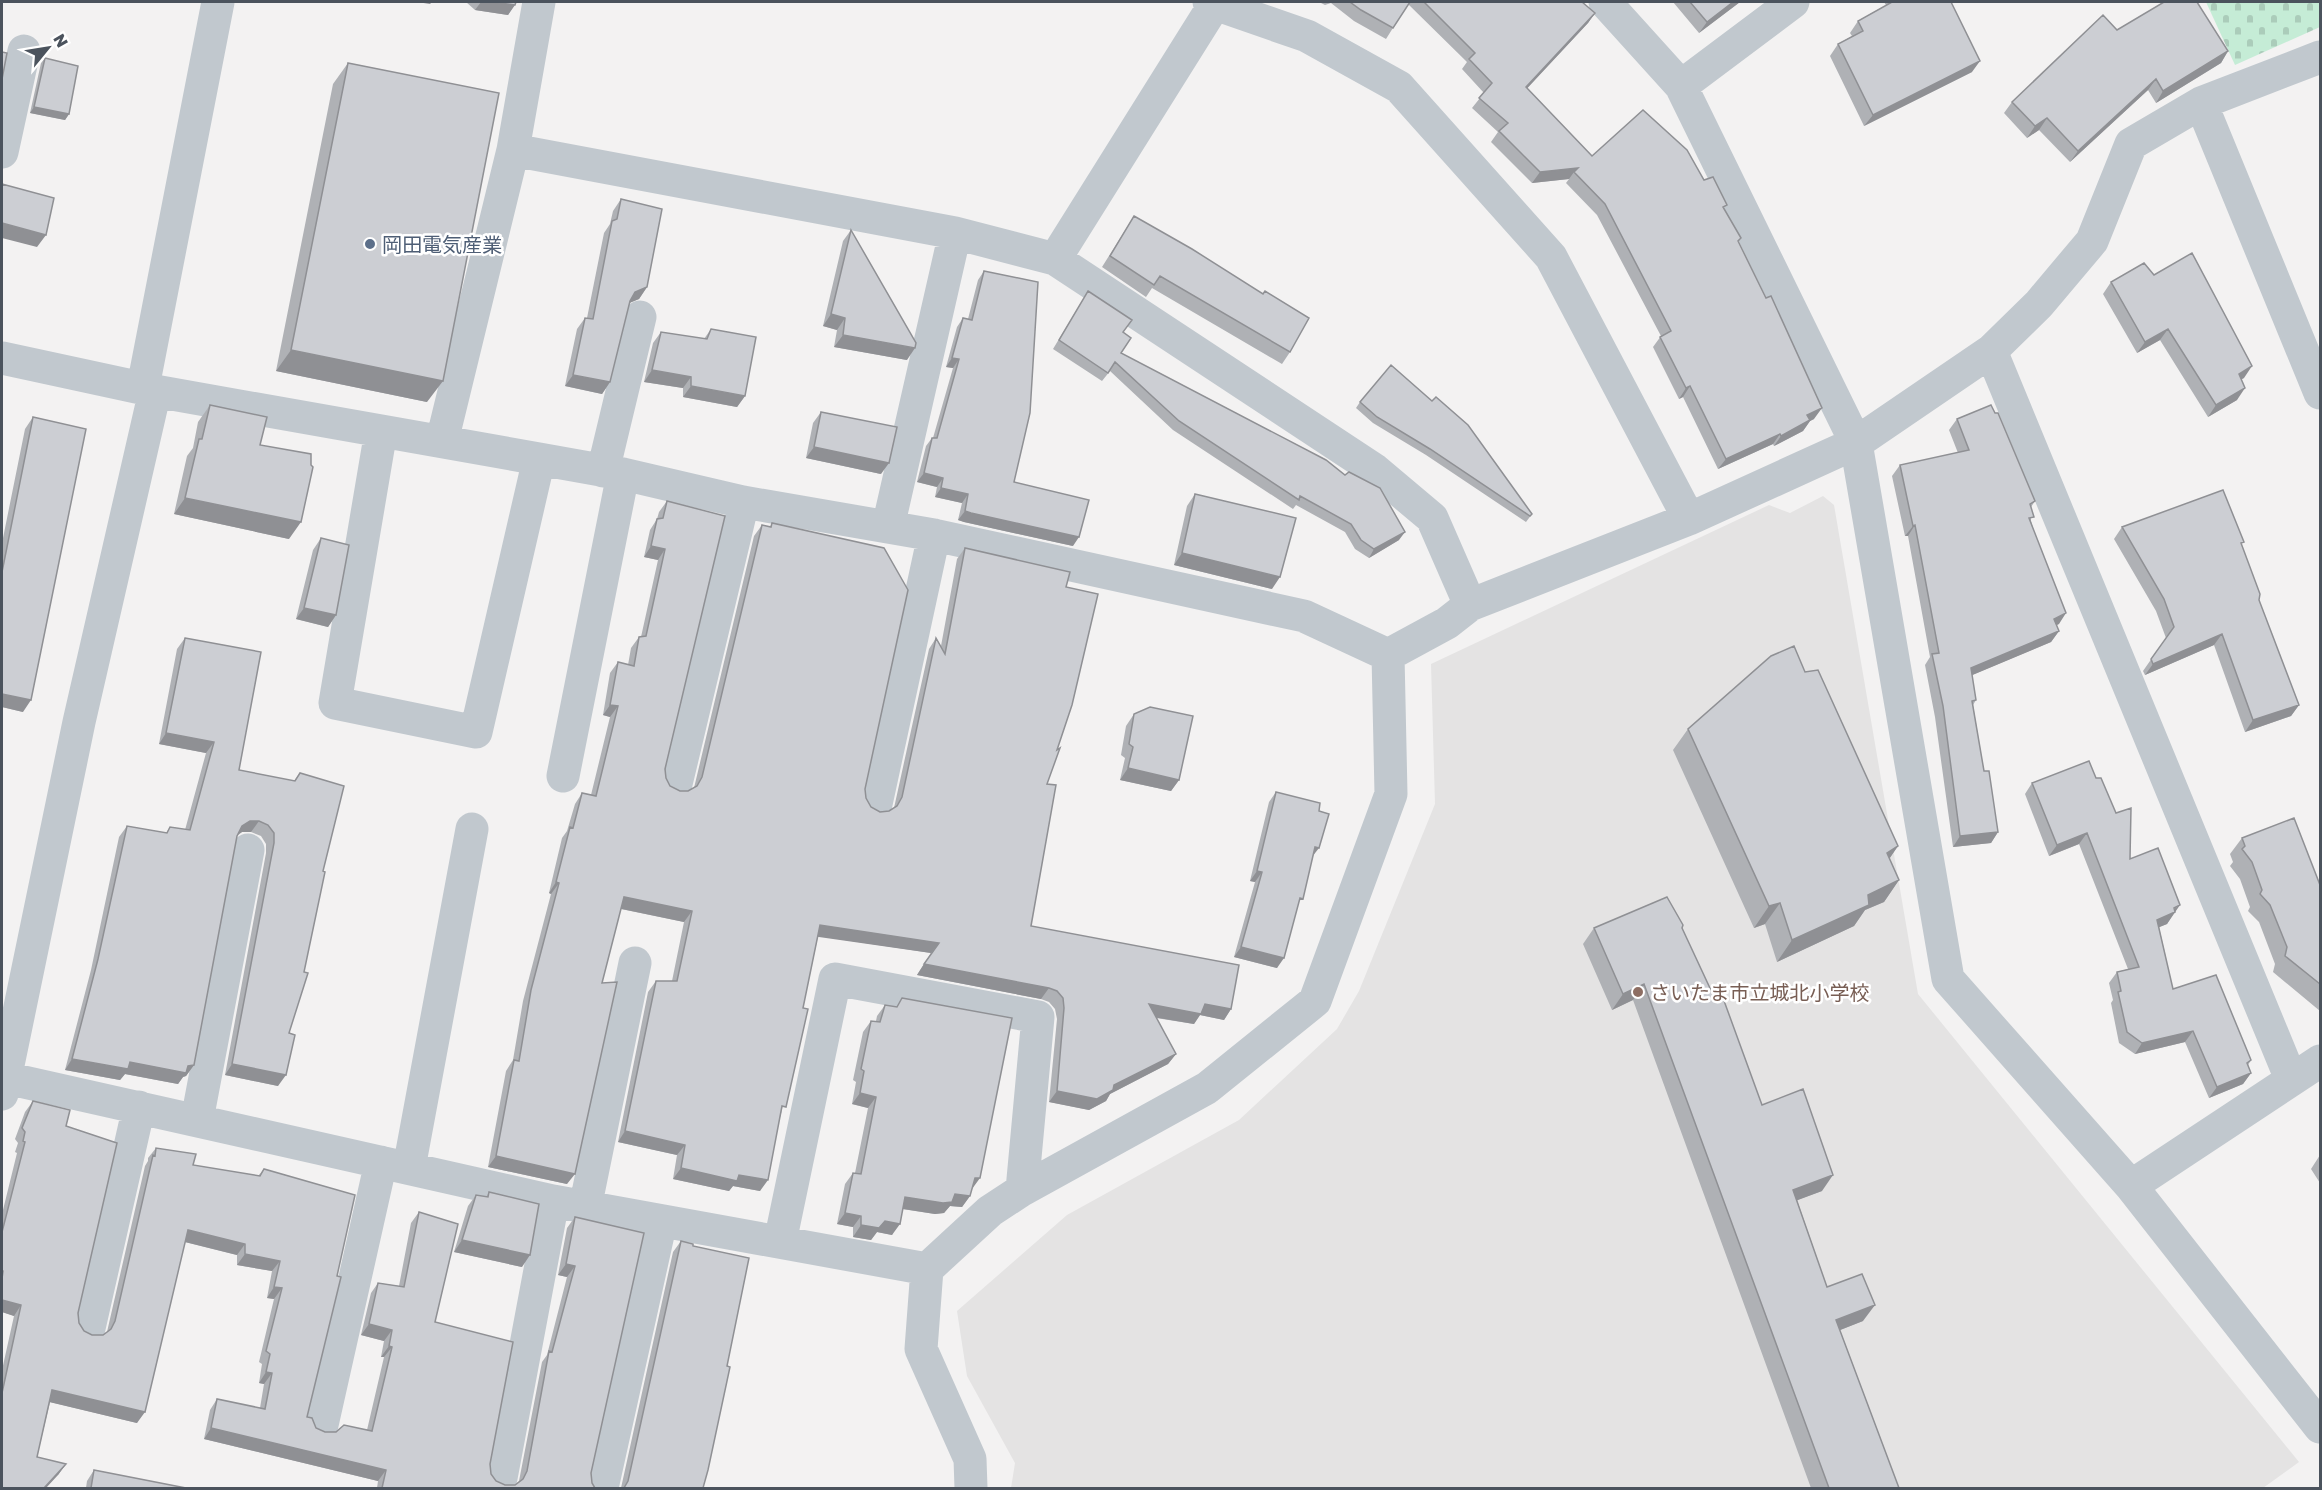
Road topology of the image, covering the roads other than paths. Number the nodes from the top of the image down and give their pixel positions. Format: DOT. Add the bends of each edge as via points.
graph roads {
  1 [pos="218,2"];
  2 [pos="539,2"];
  3 [pos="1213,2"];
  4 [pos="1605,2"];
  5 [pos="1793,2"];
  6 [pos="24,51"];
  7 [pos="2320,57"];
  8 [pos="1681,86"];
  9 [pos="2201,103"];
  10 [pos="513,150"];
  11 [pos="2,152"];
  12 [pos="955,233"];
  13 [pos="1055,259"];
  14 [pos="640,317"];
  15 [pos="1991,351"];
  16 [pos="2,358"];
  17 [pos="149,389"];
  18 [pos="2320,393"];
  19 [pos="381,431"];
  20 [pos="442,441"];
  21 [pos="1856,443"];
  22 [pos="539,459"];
  23 [pos="613,473"];
  24 [pos="743,502"];
  25 [pos="1689,519"];
  26 [pos="888,527"];
  27 [pos="934,535"];
  28 [pos="1470,605"];
  29 [pos="1388,655"];
  30 [pos="563,776"];
  31 [pos="676,784"];
  32 [pos="876,804"];
  33 [pos="472,829"];
  34 [pos="248,850"];
  35 [pos="635,963"];
  36 [pos="2320,1060"];
  37 [pos="2291,1079"];
  38 [pos="3,1083"];
  39 [pos="140,1107"];
  40 [pos="197,1120"];
  41 [pos="395,1165"];
  42 [pos="2131,1186"];
  43 [pos="1022,1190"];
  44 [pos="553,1202"];
  45 [pos="585,1208"];
  46 [pos="661,1221"];
  47 [pos="780,1242"];
  48 [pos="927,1269"];
  49 [pos="89,1328"];
  50 [pos="322,1425"];
  51 [pos="2320,1427"];
  52 [pos="501,1478"];
  53 [pos="602,1488"];
  54 [pos="971,1488"];
  1 -- 17 [label="street"];
  2 -- 10 [label="street"];
  3 -- 13 [label="street"];
  3 -- 25 [label="street" via="1306,36 1399,87 1551,257"];
  4 -- 8 [label="street"];
  5 -- 8 [label="street"];
  6 -- 11 [label="street"];
  7 -- 9 [label="street"];
  8 -- 21 [label="street"];
  9 -- 15 [label="street" via="2131,144 2092,241 2039,304"];
  9 -- 18 [label="street"];
  10 -- 12 [label="street"];
  10 -- 20 [label="street"];
  12 -- 13 [label="street"];
  12 -- 26 [label="street"];
  13 -- 28 [label="street" via="1375,470 1432,518"];
  14 -- 23 [label="street"];
  15 -- 21 [label="street"];
  15 -- 37 [label="street"];
  16 -- 17 [label="street"];
  17 -- 19 [label="street"];
  17 -- 38 [label="street"];
  19 -- 20 [label="street"];
  19 -- 22 [label="street" via="335,703 476,732"];
  20 -- 22 [label="street"];
  21 -- 25 [label="street"];
  21 -- 42 [label="street" via="1948,979"];
  22 -- 23 [label="street"];
  23 -- 24 [label="street"];
  23 -- 30 [label="street"];
  24 -- 26 [label="street"];
  24 -- 31 [label="street"];
  25 -- 28 [label="street"];
  26 -- 27 [label="street"];
  27 -- 29 [label="street" via="1304,616"];
  27 -- 32 [label="street"];
  28 -- 29 [label="street" via="1447,623"];
  29 -- 43 [label="street" via="1391,794 1315,1001 1207,1088"];
  33 -- 41 [label="street"];
  34 -- 40 [label="street"];
  35 -- 45 [label="street"];
  36 -- 37 [label="street"];
  37 -- 42 [label="street"];
  38 -- 39 [label="street"];
  39 -- 40 [label="street"];
  39 -- 49 [label="street"];
  40 -- 41 [label="street"];
  41 -- 44 [label="street"];
  41 -- 50 [label="street"];
  42 -- 51 [label="street"];
  43 -- 47 [label="street" via="1038,1017 835,979"];
  43 -- 48 [label="street" via="990,1211"];
  44 -- 45 [label="street"];
  44 -- 52 [label="street"];
  45 -- 46 [label="street"];
  46 -- 47 [label="street"];
  46 -- 53 [label="street"];
  47 -- 48 [label="street"];
  48 -- 54 [label="street" via="921,1349 970,1459"];
}
